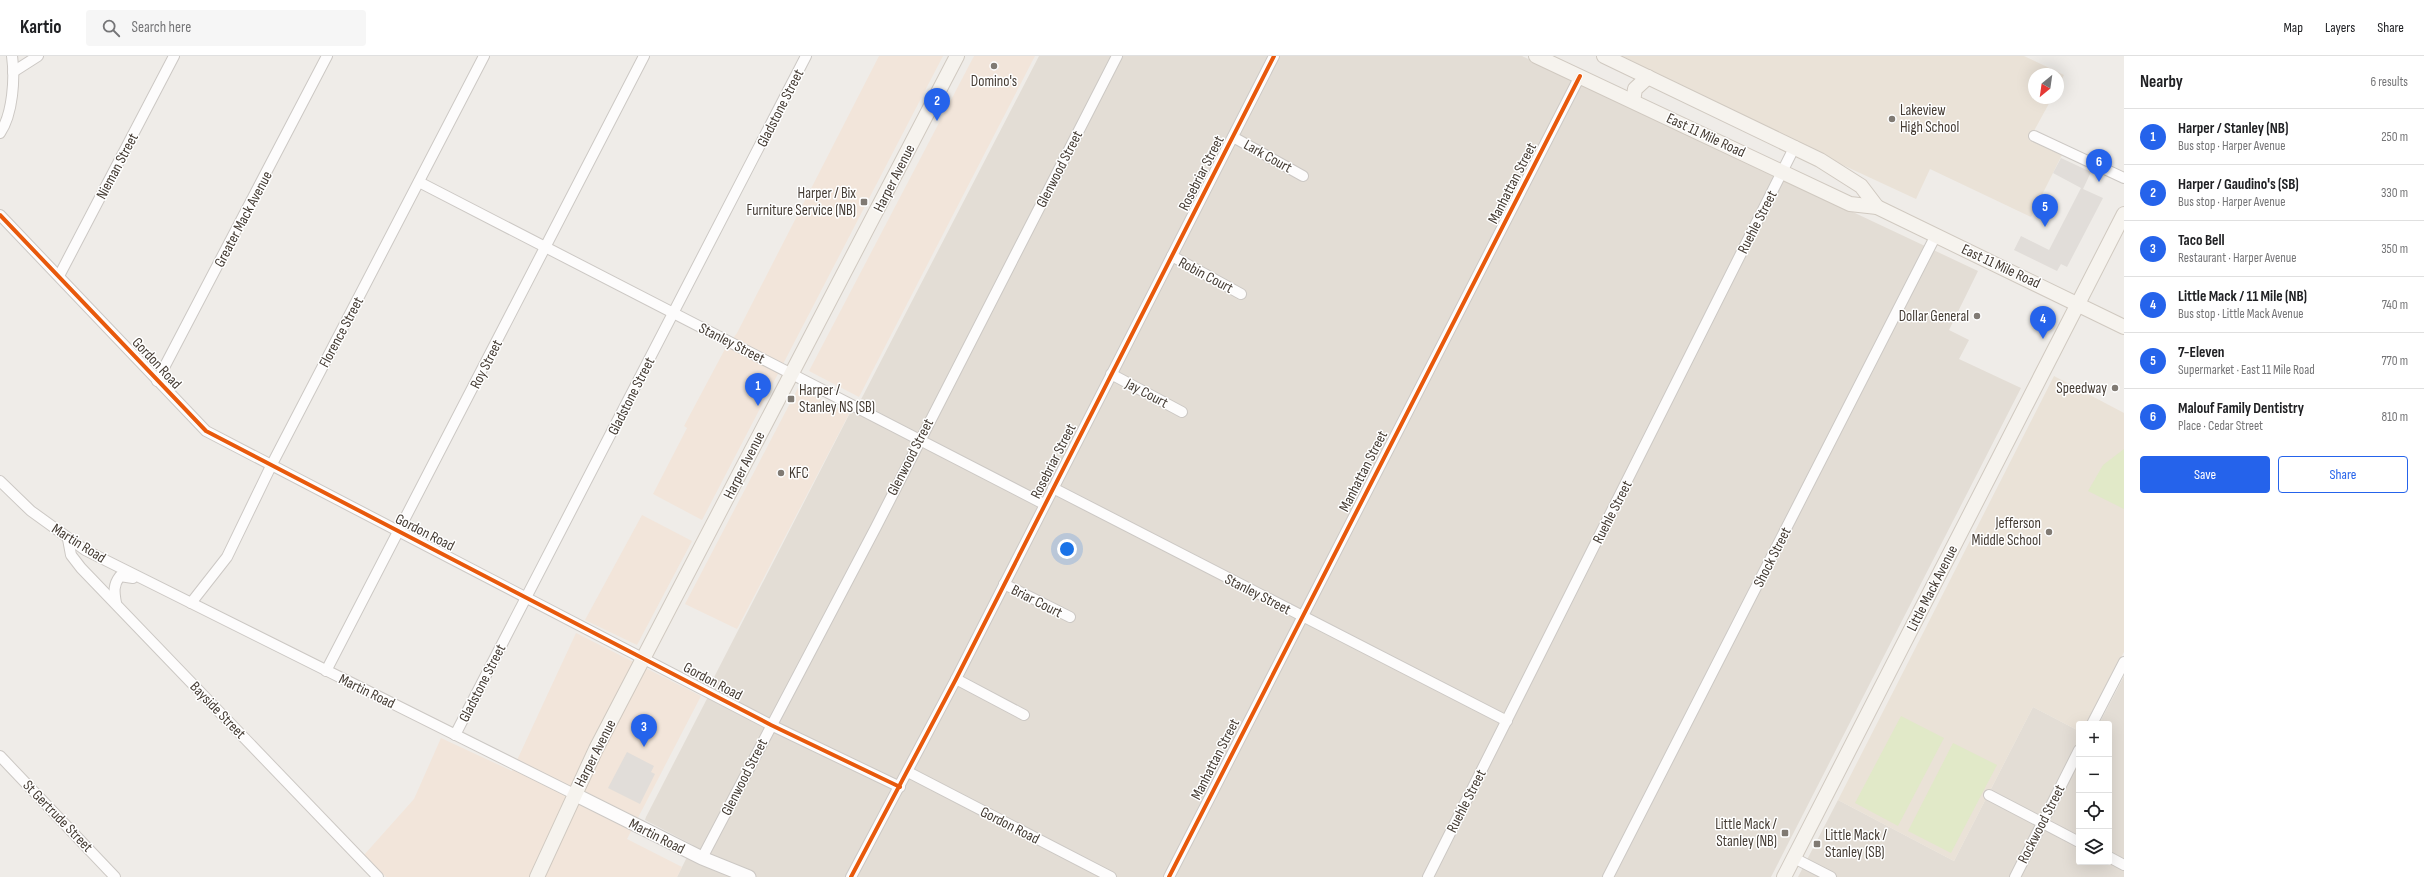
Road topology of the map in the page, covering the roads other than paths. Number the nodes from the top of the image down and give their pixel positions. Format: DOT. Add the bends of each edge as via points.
graph roads {
  1 [pos="12,56"];
  2 [pos="38,56"];
  3 [pos="174,56"];
  4 [pos="327,56"];
  5 [pos="484,56"];
  6 [pos="644,56"];
  7 [pos="806,56"];
  8 [pos="957,56"];
  9 [pos="1117,56"];
  10 [pos="1274,56"];
  11 [pos="1536,56"];
  12 [pos="1604,56"];
  13 [pos="13,72"];
  14 [pos="1580,76"];
  15 [pos="1648,77"];
  16 [pos="1633,101"];
  17 [pos="0,133"];
  18 [pos="2034,136"];
  19 [pos="1233,137"];
  20 [pos="1794,146"];
  21 [pos="1783,171"];
  22 [pos="1303,176"];
  23 [pos="2124,178"];
  24 [pos="419,182"];
  25 [pos="1877,207"];
  26 [pos="2124,214"];
  27 [pos="0,215"];
  28 [pos="1935,237"];
  29 [pos="546,246"];
  30 [pos="1172,256"];
  31 [pos="59,276"];
  32 [pos="1241,294"];
  33 [pos="2078,303"];
  34 [pos="674,313"];
  35 [pos="2124,326"];
  36 [pos="792,374"];
  37 [pos="1111,374"];
  38 [pos="157,381"];
  39 [pos="1182,412"];
  40 [pos="919,440"];
  41 [pos="271,466"];
  42 [pos="1,484"];
  43 [pos="1053,488"];
  44 [pos="1044,504"];
  45 [pos="398,532"];
  46 [pos="68,539"];
  47 [pos="151,583"];
  48 [pos="1004,584"];
  49 [pos="526,596"];
  50 [pos="116,603"];
  51 [pos="191,603"];
  52 [pos="1302,616"];
  53 [pos="1070,618"];
  54 [pos="644,658"];
  55 [pos="2124,662"];
  56 [pos="326,671"];
  57 [pos="956,679"];
  58 [pos="1024,715"];
  59 [pos="1507,721"];
  60 [pos="2094,721"];
  61 [pos="771,725"];
  62 [pos="455,735"];
  63 [pos="0,756"];
  64 [pos="2076,756"];
  65 [pos="908,772"];
  66 [pos="900,787"];
  67 [pos="574,794"];
  68 [pos="1990,795"];
  69 [pos="2042,822"];
  70 [pos="2076,840"];
  71 [pos="702,858"];
  72 [pos="1794,858"];
  73 [pos="2112,859"];
  74 [pos="2124,865"];
  75 [pos="728,872"];
  76 [pos="115,877"];
  77 [pos="378,877"];
  78 [pos="537,877"];
  79 [pos="749,877"];
  80 [pos="851,877"];
  81 [pos="1111,877"];
  82 [pos="1169,877"];
  83 [pos="1428,877"];
  84 [pos="1608,877"];
  85 [pos="1784,877"];
  86 [pos="1831,877"];
  87 [pos="2015,877"];
  1 -- 13 [label="street"];
  2 -- 13 [label="street"];
  3 -- 31 [label="street, Nieman Street"];
  4 -- 38 [label="street, Greater Mack Avenue"];
  5 -- 24 [label="street, Florence Street"];
  6 -- 29 [label="street, Roy Street"];
  7 -- 34 [label="street, Gladstone Street"];
  8 -- 36 [label="main road, Harper Avenue"];
  9 -- 40 [label="street, Glenwood Street"];
  10 -- 19 [label="street, Rosebriar Street"];
  11 -- 14 [label="main road, East 11 Mile Road"];
  12 -- 15 [label="main road, East 11 Mile Road"];
  13 -- 17 [label="street" via="9,106"];
  14 -- 16 [label="main road, East 11 Mile Road"];
  14 -- 52 [label="street, Manhattan Street"];
  15 -- 16 [label="main road" via="1635,89"];
  15 -- 20 [label="main road, East 11 Mile Road"];
  16 -- 21 [label="main road, East 11 Mile Road"];
  18 -- 23 [label="street"];
  19 -- 22 [label="street, Lark Court"];
  19 -- 30 [label="street, Rosebriar Street"];
  20 -- 21 [label="street, Ruehle Street"];
  20 -- 25 [label="main road, East 11 Mile Road" via="1861,186"];
  21 -- 25 [label="main road, East 11 Mile Road" via="1850,204"];
  21 -- 59 [label="street, Ruehle Street"];
  24 -- 29 [label="street, Stanley Street"];
  24 -- 41 [label="street, Florence Street"];
  25 -- 28 [label="main road, East 11 Mile Road"];
  26 -- 33 [label="main road, Little Mack Avenue"];
  27 -- 31 [label="street, Gordon Road"];
  28 -- 33 [label="main road, East 11 Mile Road"];
  28 -- 84 [label="street, Shock Street"];
  29 -- 34 [label="street, Stanley Street"];
  29 -- 45 [label="street, Roy Street"];
  30 -- 32 [label="street, Robin Court"];
  30 -- 37 [label="street, Rosebriar Street"];
  31 -- 38 [label="street, Gordon Road"];
  33 -- 35 [label="main road, East 11 Mile Road"];
  33 -- 72 [label="main road, Little Mack Avenue"];
  34 -- 36 [label="street, Stanley Street"];
  34 -- 49 [label="street, Gladstone Street"];
  36 -- 40 [label="street, Stanley Street"];
  36 -- 54 [label="main road, Harper Avenue"];
  37 -- 39 [label="street, Jay Court"];
  37 -- 43 [label="street, Rosebriar Street"];
  38 -- 41 [label="street, Gordon Road" via="206,431"];
  40 -- 44 [label="street, Stanley Street"];
  40 -- 61 [label="street, Glenwood Street"];
  41 -- 45 [label="street, Gordon Road"];
  41 -- 51 [label="street, Florence Street" via="227,557"];
  42 -- 46 [label="street, Martin Road"];
  43 -- 44 [label="street, Rosebriar Street"];
  43 -- 52 [label="street, Stanley Street"];
  44 -- 48 [label="street, Rosebriar Street"];
  45 -- 49 [label="street, Gordon Road"];
  45 -- 56 [label="street, Roy Street"];
  46 -- 47 [label="street, Martin Road" via="91,554"];
  46 -- 50 [label="street, Bayside Street" via="71,555"];
  47 -- 50 [label="street" via="120,576 114,587"];
  47 -- 51 [label="street, Martin Road"];
  48 -- 53 [label="street, Briar Court"];
  48 -- 57 [label="street, Rosebriar Street"];
  49 -- 54 [label="street, Gordon Road"];
  49 -- 62 [label="street, Gladstone Street"];
  50 -- 77 [label="street, Bayside Street"];
  51 -- 56 [label="street, Martin Road"];
  52 -- 59 [label="street, Stanley Street"];
  52 -- 82 [label="street, Manhattan Street"];
  54 -- 61 [label="street, Gordon Road"];
  54 -- 67 [label="main road, Harper Avenue"];
  55 -- 60 [label="street"];
  56 -- 62 [label="street, Martin Road"];
  57 -- 58 [label="street"];
  57 -- 65 [label="street, Rosebriar Street"];
  59 -- 83 [label="street, Ruehle Street"];
  61 -- 66 [label="street, Gordon Road"];
  61 -- 71 [label="street, Glenwood Street"];
  62 -- 67 [label="street, Martin Road"];
  63 -- 76 [label="street, St Gertrude Street"];
  64 -- 69 [label="street, Rockwood Street"];
  65 -- 66 [label="street, Rosebriar Street"];
  65 -- 81 [label="street, Gordon Road"];
  66 -- 80 [label="street, Rosebriar Street"];
  67 -- 71 [label="street, Martin Road"];
  67 -- 78 [label="main road, Harper Avenue"];
  68 -- 69 [label="street"];
  69 -- 70 [label="street"];
  69 -- 87 [label="street, Rockwood Street"];
  71 -- 75 [label="street, Martin Road"];
  72 -- 85 [label="main road, Little Mack Avenue"];
  72 -- 86 [label="street"];
  73 -- 74 [label="street"];
  75 -- 79 [label="street, Martin Road"];
}
